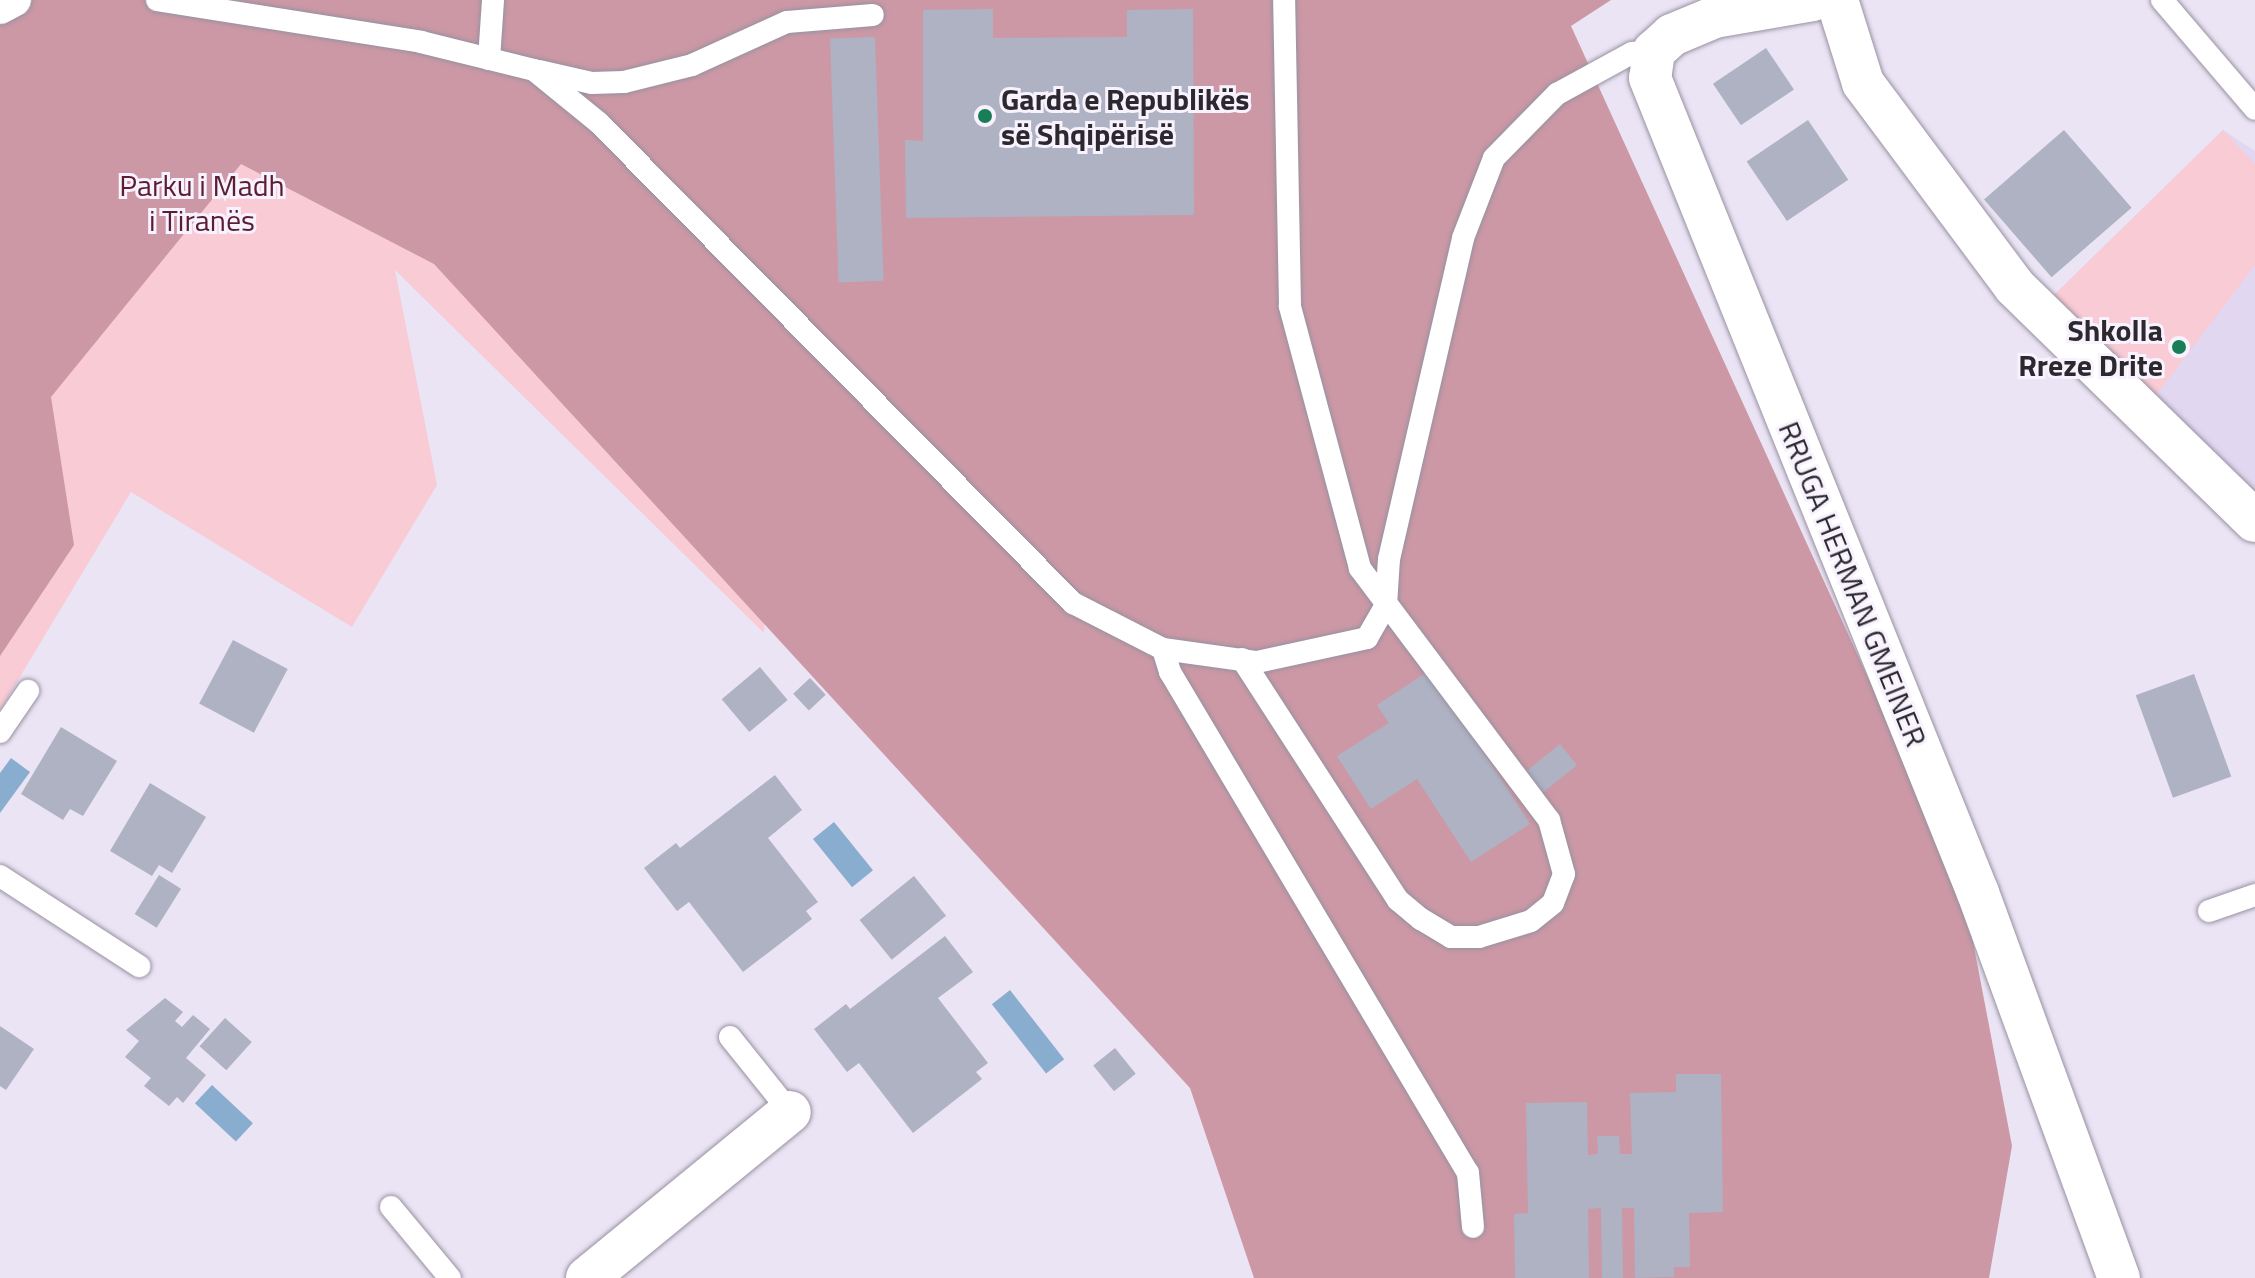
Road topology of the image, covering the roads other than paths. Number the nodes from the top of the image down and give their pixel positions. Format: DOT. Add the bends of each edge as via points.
graph roads {
  1 [pos="15,0"];
  2 [pos="157,0"];
  3 [pos="493,0"];
  4 [pos="1284,0"];
  5 [pos="1813,0"];
  6 [pos="1837,0"];
  7 [pos="2162,0"];
  8 [pos="0,8"];
  9 [pos="873,15"];
  10 [pos="1654,51"];
  11 [pos="489,59"];
  12 [pos="534,70"];
  13 [pos="2255,109"];
  14 [pos="2255,521"];
  15 [pos="1386,605"];
  16 [pos="1163,649"];
  17 [pos="1242,659"];
  18 [pos="28,691"];
  19 [pos="0,732"];
  20 [pos="0,876"];
  21 [pos="2255,895"];
  22 [pos="2209,911"];
  23 [pos="139,966"];
  24 [pos="730,1037"];
  25 [pos="790,1112"];
  26 [pos="391,1207"];
  27 [pos="1473,1227"];
  28 [pos="450,1278"];
  29 [pos="587,1278"];
  30 [pos="2119,1278"];
  1 -- 8 [label="street"];
  2 -- 11 [label="lane" via="421,42"];
  3 -- 11 [label="lane"];
  4 -- 15 [label="lane" via="1290,306 1360,568"];
  5 -- 10 [label="street" via="1715,17 1672,35"];
  6 -- 14 [label="street" via="1863,83 2015,287"];
  7 -- 13 [label="lane"];
  9 -- 12 [label="lane" via="787,22 692,65 624,82 592,83"];
  10 -- 15 [label="lane" via="1632,53 1557,94 1494,158 1463,238 1389,559"];
  10 -- 30 [label="street, RRUGA HERMAN GMEINER" via="1650,78 1665,120 1978,893"];
  11 -- 12 [label="lane"];
  12 -- 16 [label="lane" via="599,123 1073,603"];
  15 -- 17 [label="lane" via="1367,638 1334,649"];
  15 -- 17 [label="lane" via="1421,644 1549,820 1561,848 1564,874 1553,903 1505,932 1451,937 1398,900"];
  16 -- 17 [label="lane"];
  16 -- 27 [label="lane" via="1170,672 1468,1173"];
  18 -- 19 [label="lane"];
  20 -- 23 [label="lane"];
  21 -- 22 [label="lane"];
  24 -- 25 [label="lane"];
  25 -- 29 [label="street"];
  26 -- 28 [label="lane"];
}
